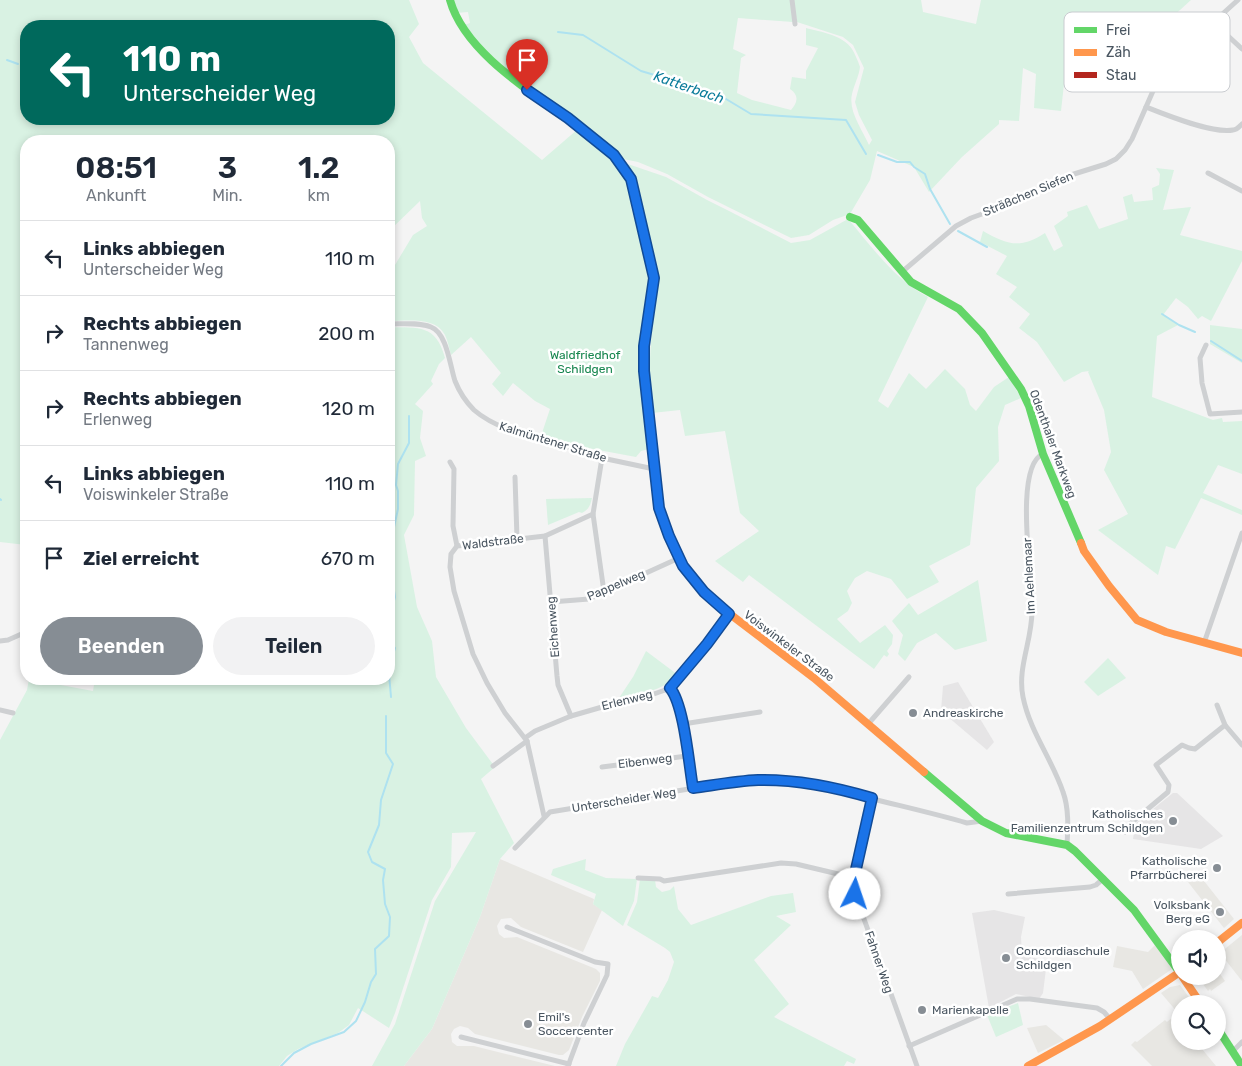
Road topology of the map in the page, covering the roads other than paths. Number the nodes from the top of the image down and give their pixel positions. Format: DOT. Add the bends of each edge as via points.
graph roads {
  1 [pos="450,0"];
  2 [pos="792,0"];
  3 [pos="1238,0"];
  4 [pos="1224,12"];
  5 [pos="795,24"];
  6 [pos="1230,38"];
  7 [pos="1242,49"];
  8 [pos="1153,92"];
  9 [pos="1146,107"];
  10 [pos="1242,124"];
  11 [pos="1208,173"];
  12 [pos="1242,191"];
  13 [pos="850,217"];
  14 [pos="903,271"];
  15 [pos="395,324"];
  16 [pos="1206,345"];
  17 [pos="1242,412"];
  18 [pos="1043,454"];
  19 [pos="602,458"];
  20 [pos="450,462"];
  21 [pos="654,469"];
  22 [pos="515,477"];
  23 [pos="593,514"];
  24 [pos="1242,533"];
  25 [pos="546,536"];
  26 [pos="517,538"];
  27 [pos="456,546"];
  28 [pos="1236,552"];
  29 [pos="1242,554"];
  30 [pos="679,558"];
  31 [pos="604,592"];
  32 [pos="551,602"];
  33 [pos="729,614"];
  34 [pos="20,635"];
  35 [pos="0,639"];
  36 [pos="1204,643"];
  37 [pos="1242,653"];
  38 [pos="909,677"];
  39 [pos="670,688"];
  40 [pos="1218,705"];
  41 [pos="0,710"];
  42 [pos="760,712"];
  43 [pos="13,714"];
  44 [pos="571,716"];
  45 [pos="869,723"];
  46 [pos="683,724"];
  47 [pos="1226,725"];
  48 [pos="526,740"];
  49 [pos="1242,745"];
  50 [pos="687,756"];
  51 [pos="493,766"];
  52 [pos="602,767"];
  53 [pos="693,788"];
  54 [pos="872,798"];
  55 [pos="544,816"];
  56 [pos="982,821"];
  57 [pos="1125,832"];
  58 [pos="1067,845"];
  59 [pos="515,848"];
  60 [pos="638,878"];
  61 [pos="854,878"];
  62 [pos="1104,878"];
  63 [pos="1008,894"];
  64 [pos="1242,923"];
  65 [pos="507,927"];
  66 [pos="1226,936"];
  67 [pos="1171,960"];
  68 [pos="1171,978"];
  69 [pos="1110,1019"];
  70 [pos="461,1037"];
  71 [pos="1226,1041"];
  72 [pos="1242,1042"];
  73 [pos="909,1046"];
  74 [pos="1233,1051"];
  75 [pos="568,1065"];
  76 [pos="917,1066"];
  77 [pos="1028,1066"];
  78 [pos="1242,1066"];
  1 -- 21 [label="street, Voiswinkeler Straße" via="462,28 508,75 614,155 631,179 654,278 644,346 644,371"];
  2 -- 5 [label="street"];
  3 -- 4 [label="street, Sträßchen Siefen"];
  6 -- 7 [label="street"];
  8 -- 9 [label="street, Sträßchen Siefen"];
  9 -- 10 [label="street" via="1204,127 1230,131"];
  9 -- 14 [label="street, Sträßchen Siefen" via="1129,146 1121,155 1112,161 1058,178 1012,202 971,218 956,226"];
  11 -- 12 [label="street"];
  13 -- 14 [label="street, Odenthaler Markweg" via="858,220"];
  14 -- 18 [label="street, Odenthaler Markweg" via="911,282 958,309 982,333 1021,389"];
  15 -- 19 [label="street, Kalmüntener Straße" via="435,329 444,341 458,388 472,407 486,418 533,438"];
  16 -- 17 [label="street" via="1200,358 1210,414"];
  18 -- 36 [label="street, Odenthaler Markweg" via="1084,551 1137,620"];
  18 -- 58 [label="street, Im Aehlemaar" via="1034,459 1028,478 1027,540 1032,624 1021,681 1029,719 1064,793"];
  19 -- 21 [label="street, Kalmüntener Straße"];
  19 -- 23 [label="street"];
  20 -- 27 [label="street" via="454,469"];
  21 -- 30 [label="street, Voiswinkeler Straße" via="659,508"];
  22 -- 26 [label="street"];
  23 -- 25 [label="street, Waldstraße"];
  23 -- 31 [label="street"];
  24 -- 28 [label="street"];
  25 -- 26 [label="street, Waldstraße"];
  25 -- 32 [label="street, Eichenweg"];
  26 -- 27 [label="street, Waldstraße"];
  27 -- 48 [label="street, Waldstraße" via="451,554 450,567 473,654 505,713"];
  28 -- 29 [label="street"];
  28 -- 36 [label="street"];
  30 -- 31 [label="street, Pappelweg"];
  30 -- 33 [label="street, Voiswinkeler Straße" via="700,588"];
  31 -- 32 [label="street, Pappelweg" via="589,599"];
  32 -- 44 [label="street, Eichenweg" via="558,685"];
  33 -- 39 [label="street, Erlenweg"];
  33 -- 45 [label="street, Voiswinkeler Straße"];
  34 -- 35 [label="street" via="8,640"];
  36 -- 37 [label="street, Odenthaler Markweg"];
  38 -- 45 [label="street"];
  39 -- 44 [label="street, Erlenweg"];
  39 -- 46 [label="street" via="676,694"];
  40 -- 47 [label="street"];
  41 -- 43 [label="street"];
  42 -- 46 [label="street"];
  44 -- 48 [label="street, Erlenweg" via="535,731"];
  45 -- 56 [label="street, Voiswinkeler Straße"];
  46 -- 50 [label="street"];
  47 -- 49 [label="street"];
  47 -- 57 [label="street" via="1195,748 1182,745 1156,765 1169,785 1168,792 1131,823"];
  48 -- 51 [label="street"];
  48 -- 55 [label="street, Waldstraße"];
  50 -- 52 [label="street, Eibenweg"];
  50 -- 53 [label="street"];
  53 -- 54 [label="street, Unterscheider Weg" via="737,781 777,780 808,783"];
  53 -- 55 [label="street, Unterscheider Weg" via="550,812"];
  54 -- 56 [label="street, Unterscheider Weg" via="967,822"];
  54 -- 61 [label="street, Fahner Weg"];
  55 -- 59 [label="street"];
  56 -- 58 [label="street, Voiswinkeler Straße" via="1006,833"];
  58 -- 62 [label="street"];
  60 -- 61 [label="street" via="664,881 781,863"];
  61 -- 73 [label="street, Fahner Weg" via="855,894"];
  62 -- 63 [label="street" via="1090,886"];
  62 -- 67 [label="street"];
  64 -- 66 [label="street"];
  65 -- 75 [label="street" via="608,964 607,975"];
  68 -- 69 [label="street"];
  69 -- 73 [label="street" via="1097,1008 1017,999"];
  69 -- 77 [label="street"];
  70 -- 75 [label="street"];
  71 -- 74 [label="street"];
  72 -- 74 [label="street"];
  73 -- 76 [label="street, Fahner Weg"];
  74 -- 78 [label="street"];
}
